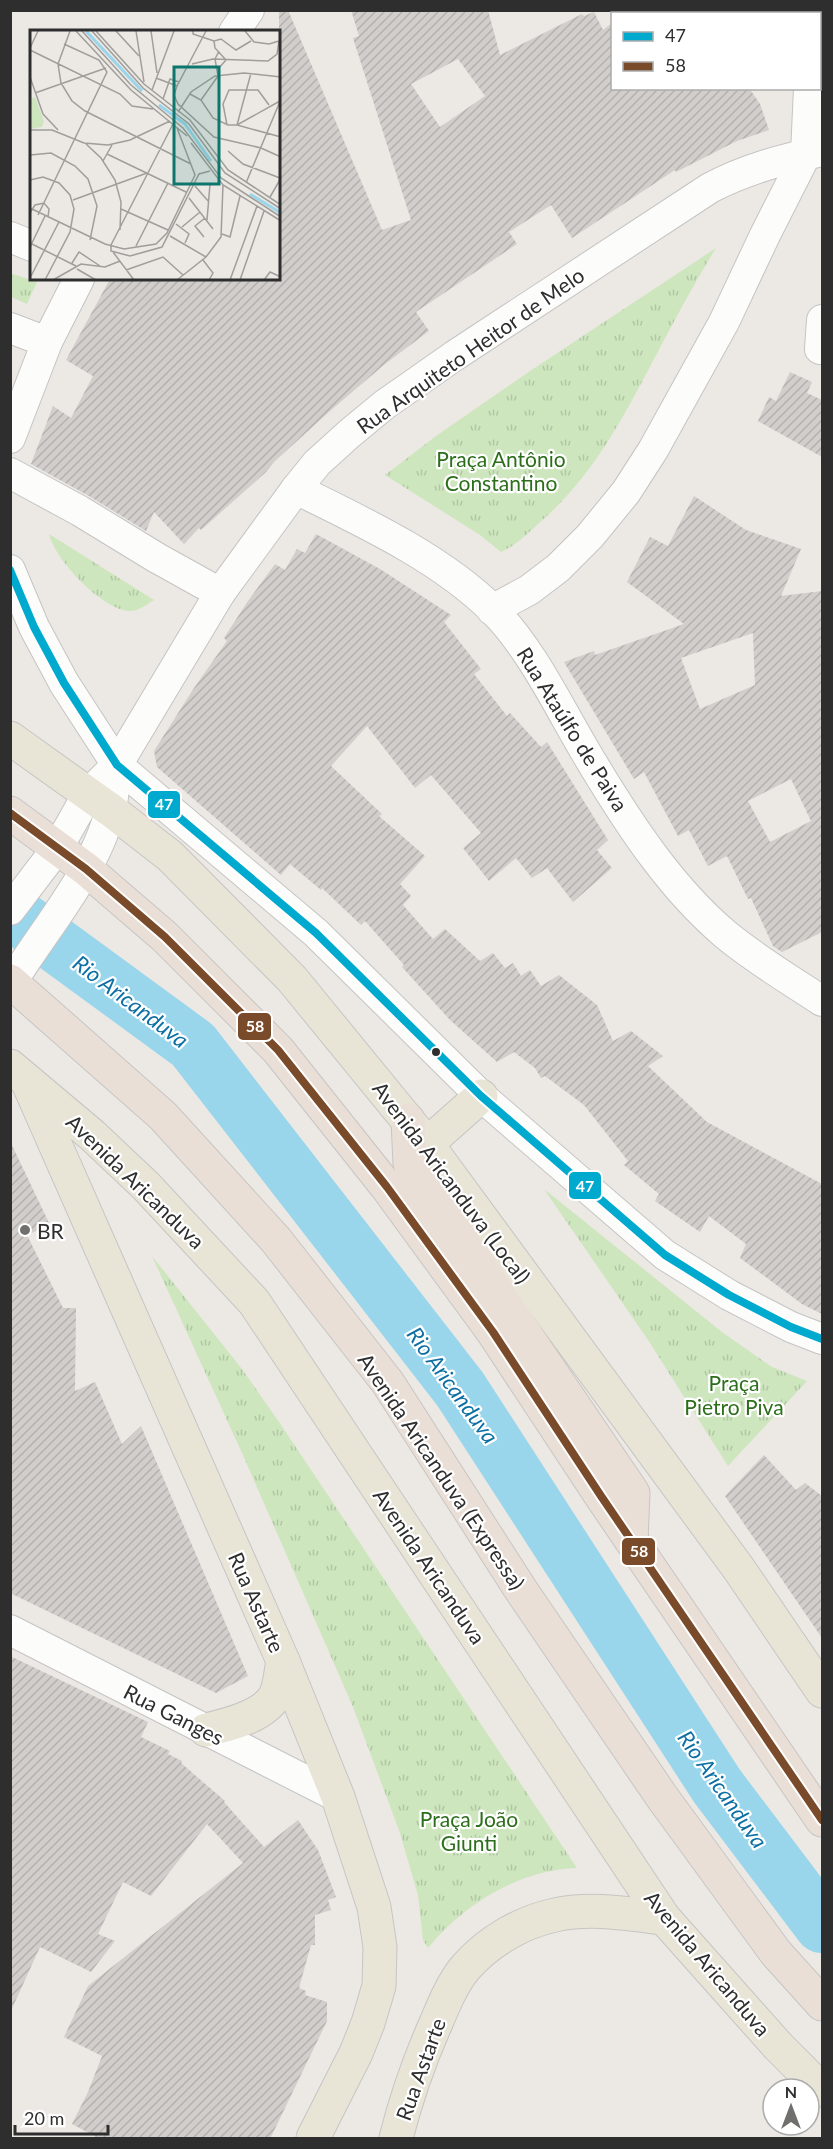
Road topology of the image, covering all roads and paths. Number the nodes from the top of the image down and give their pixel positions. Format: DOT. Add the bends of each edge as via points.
graph roads {
  1 [pos="249,10"];
  2 [pos="235,30"];
  3 [pos="809,90"];
  4 [pos="814,152"];
  5 [pos="10,237"];
  6 [pos="30,245"];
  7 [pos="78,280"];
  8 [pos="822,320"];
  9 [pos="10,328"];
  10 [pos="47,342"];
  11 [pos="820,349"];
  12 [pos="10,438"];
  13 [pos="10,473"];
  14 [pos="296,489"];
  15 [pos="10,570"];
  16 [pos="220,593"];
  17 [pos="492,610"];
  18 [pos="10,738"];
  19 [pos="117,765"];
  20 [pos="100,802"];
  21 [pos="10,813"];
  22 [pos="58,847"];
  23 [pos="86,869"];
  24 [pos="10,910"];
  25 [pos="11,983"];
  26 [pos="822,1001"];
  27 [pos="18,1072"];
  28 [pos="481,1096"];
  29 [pos="417,1132"];
  30 [pos="822,1339"];
  31 [pos="632,1540"];
  32 [pos="10,1630"];
  33 [pos="283,1661"];
  34 [pos="822,1691"];
  35 [pos="206,1730"];
  36 [pos="338,1797"];
  37 [pos="822,1820"];
  38 [pos="664,1918"];
  39 [pos="822,2004"];
  40 [pos="822,2090"];
  41 [pos="313,2139"];
  42 [pos="396,2139"];
  1 -- 2 [label="street"];
  3 -- 4 [label="street"];
  4 -- 14 [label="street, Rua Arquiteto Heitor de Melo" via="731,177 552,290 384,405 317,463"];
  4 -- 17 [label="street" via="765,235 724,322 626,492 558,568"];
  5 -- 6 [label="street"];
  7 -- 10 [label="street"];
  8 -- 11 [label="street"];
  9 -- 10 [label="street"];
  10 -- 12 [label="street"];
  13 -- 16 [label="street"];
  14 -- 16 [label="street, Rua Arquiteto Heitor de Melo"];
  14 -- 17 [label="street, Rua Ataúlfo de Paiva" via="354,517 440,568"];
  15 -- 19 [label="street" via="64,683"];
  16 -- 19 [label="street, Rua Arquiteto Heitor de Melo"];
  17 -- 26 [label="street, Rua Ataúlfo de Paiva" via="517,638 595,768 655,859 686,897 726,935"];
  18 -- 20 [label="main road, Avenida Aricanduva (Local)"];
  19 -- 20 [label="street, Rua Arquiteto Heitor de Melo"];
  19 -- 28 [label="street" via="316,933"];
  20 -- 22 [label="street, Rua Arquiteto Heitor de Melo"];
  20 -- 23 [label="street, Rua Arquiteto Heitor de Melo"];
  20 -- 29 [label="main road, Avenida Aricanduva (Local)" via="170,856 292,979"];
  21 -- 22 [label="highway"];
  22 -- 23 [label="highway"];
  22 -- 24 [label="street, Rua Arquiteto Heitor de Melo"];
  23 -- 25 [label="street, Rua Arquiteto Heitor de Melo"];
  23 -- 31 [label="highway" via="165,937 285,1059 387,1187 493,1332"];
  25 -- 39 [label="highway, Avenida Aricanduva (Expressa)" via="164,1116 276,1240 388,1383 521,1590 662,1797 776,1953"];
  27 -- 33 [label="main road, Rua Astarte"];
  27 -- 38 [label="main road, Avenida Aricanduva" via="146,1186 254,1302"];
  28 -- 29 [label="main road"];
  28 -- 30 [label="street" via="665,1256 729,1295"];
  29 -- 31 [label="highway" via="410,1164 633,1492"];
  29 -- 34 [label="main road, Avenida Aricanduva (Local)" via="739,1569"];
  31 -- 37 [label="highway"];
  32 -- 35 [label="street, Rua Ganges"];
  33 -- 35 [label="main road" via="276,1695 264,1708 233,1724"];
  33 -- 36 [label="main road, Rua Astarte"];
  35 -- 36 [label="street, Rua Ganges"];
  36 -- 41 [label="main road, Rua Astarte" via="374,1907 380,1947 379,1986 356,2053"];
  38 -- 40 [label="main road, Avenida Aricanduva"];
  38 -- 42 [label="main road, Rua Astarte" via="592,1911 555,1915 521,1926 491,1943 465,1968 445,2002 409,2090"];
}
